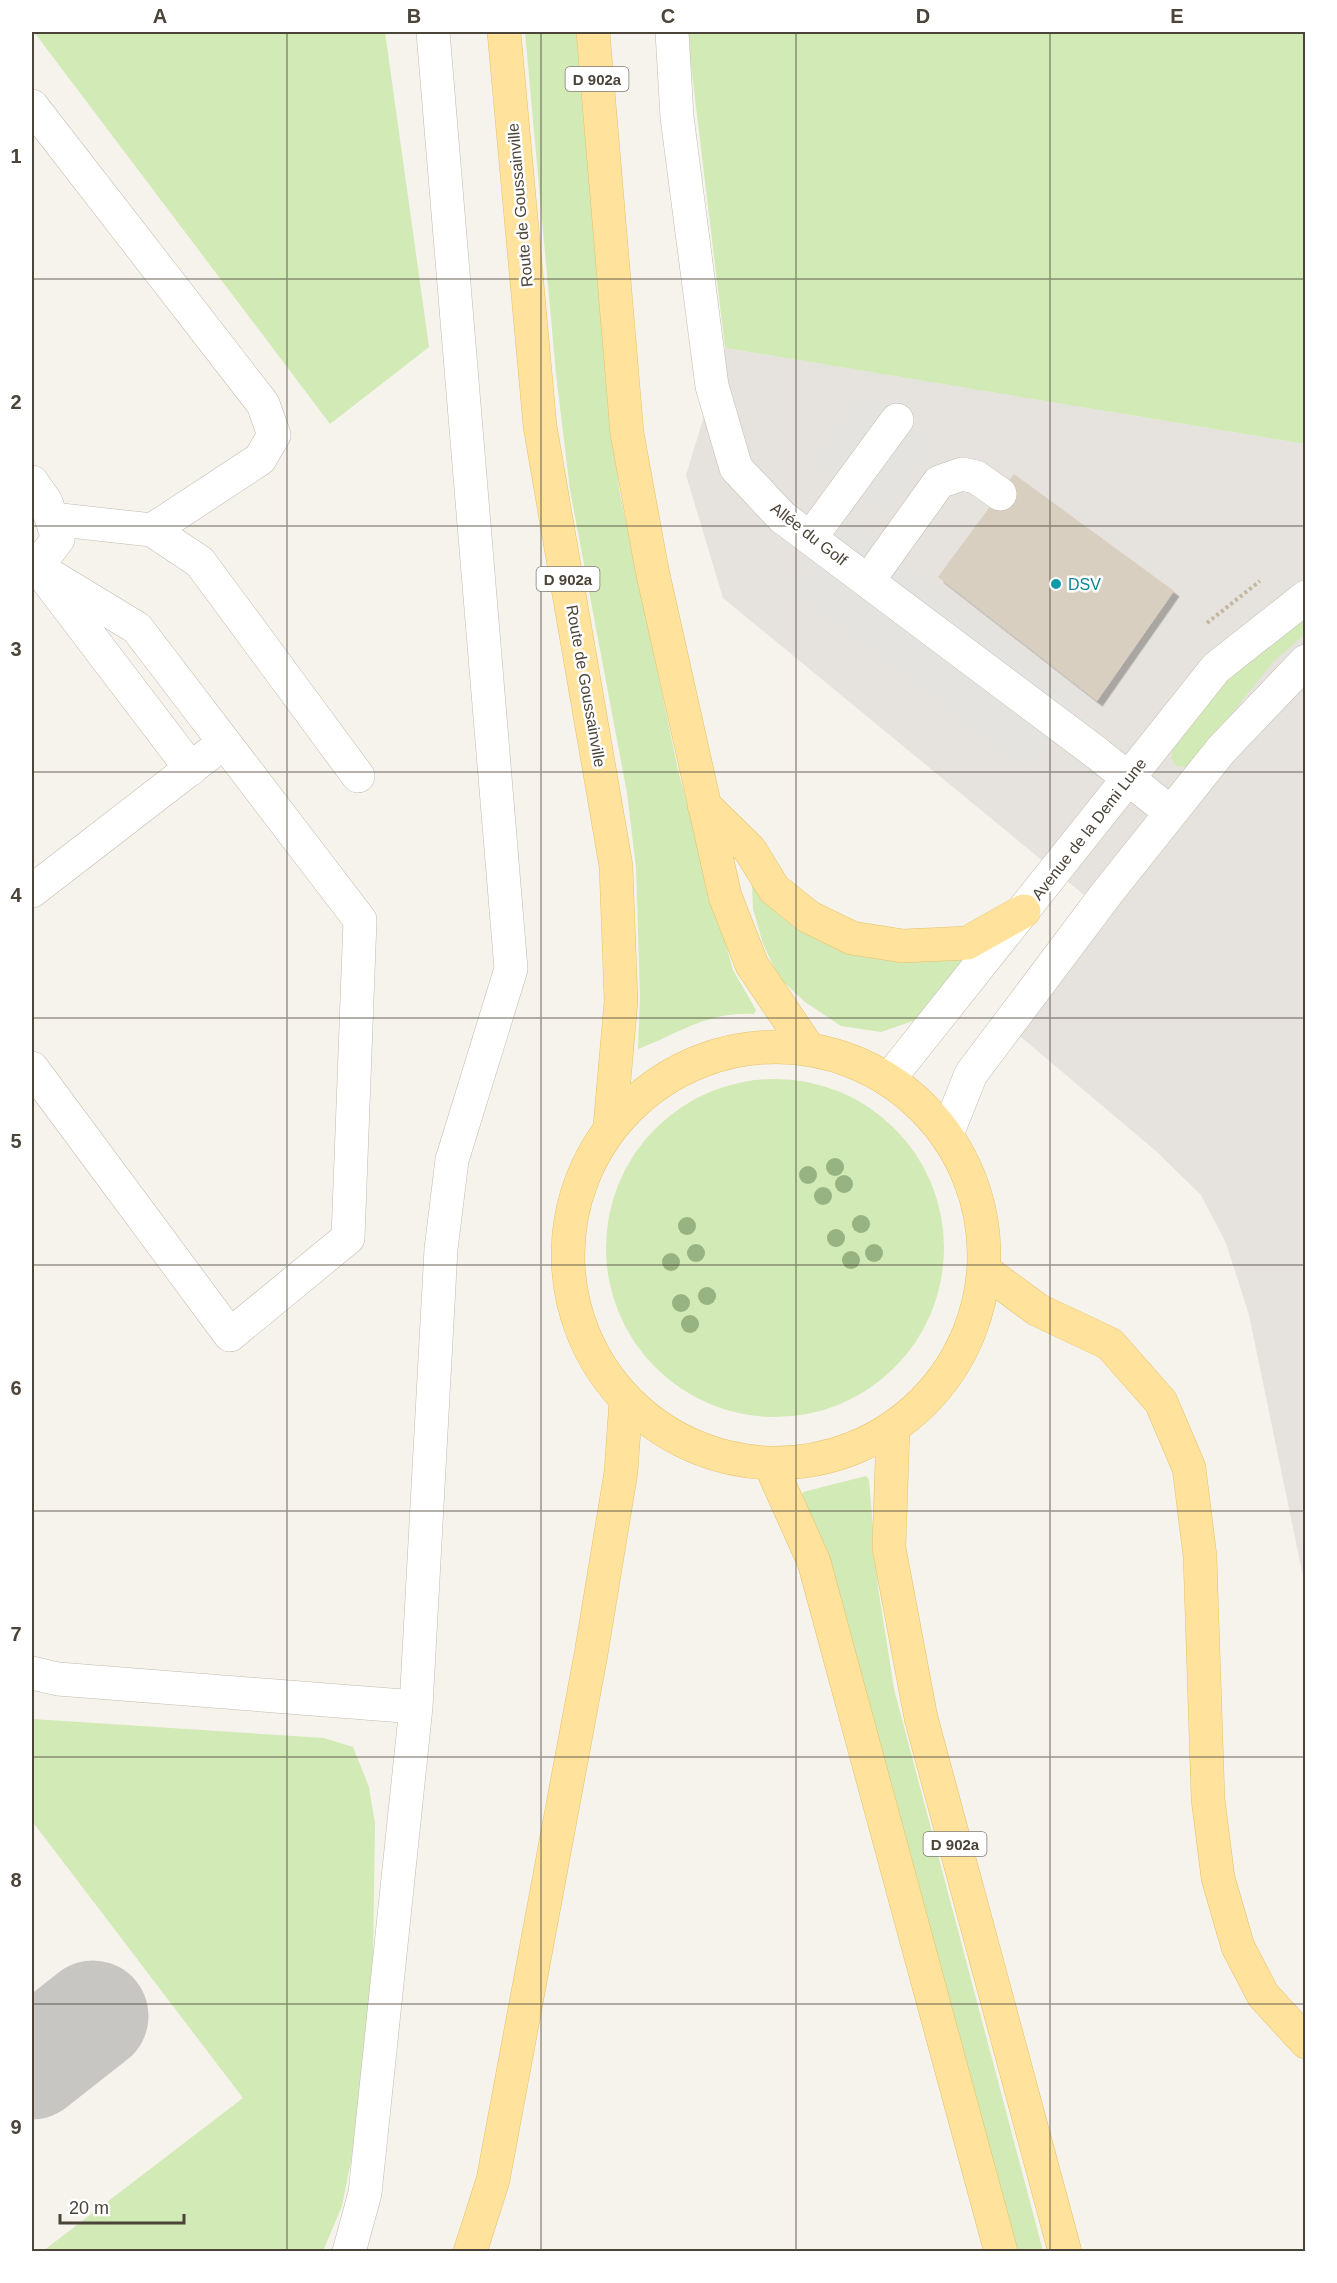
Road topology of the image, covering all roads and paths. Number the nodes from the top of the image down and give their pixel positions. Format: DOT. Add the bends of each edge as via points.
graph roads {
  1 [pos="433,32"];
  2 [pos="504,32"];
  3 [pos="593,32"];
  4 [pos="672,32"];
  5 [pos="32,106"];
  6 [pos="897,420"];
  7 [pos="32,482"];
  8 [pos="1000,494"];
  9 [pos="52,519"];
  10 [pos="152,530"];
  11 [pos="811,537"];
  12 [pos="34,570"];
  13 [pos="868,581"];
  14 [pos="1305,597"];
  15 [pos="1305,662"];
  16 [pos="224,743"];
  17 [pos="191,769"];
  18 [pos="357,776"];
  19 [pos="1128,778"];
  20 [pos="704,805"];
  21 [pos="1170,812"];
  22 [pos="32,891"];
  23 [pos="1024,911"];
  24 [pos="808,1048"];
  25 [pos="32,1068"];
  26 [pos="890,1079"];
  27 [pos="610,1126"];
  28 [pos="947,1134"];
  29 [pos="985,1271"];
  30 [pos="626,1400"];
  31 [pos="892,1430"];
  32 [pos="770,1464"];
  33 [pos="32,1673"];
  34 [pos="416,1707"];
  35 [pos="1305,2042"];
  36 [pos="349,2252"];
  37 [pos="470,2252"];
  38 [pos="1001,2252"];
  39 [pos="1065,2252"];
  1 -- 34 [label="street" via="511,969 452,1160 441,1249"];
  2 -- 27 [label="main road, Route de Goussainville / D 902a" via="540,426 616,866 621,1001"];
  3 -- 20 [label="main road, D 902a" via="627,433 652,570"];
  4 -- 11 [label="street, Allée du Golf" via="677,117 712,386 736,468 782,517"];
  5 -- 10 [label="street" via="263,404 274,435 260,459"];
  6 -- 11 [label="street"];
  7 -- 9 [label="street"];
  8 -- 13 [label="street" via="976,477 962,474 939,483"];
  9 -- 10 [label="street"];
  9 -- 12 [label="street" via="58,539"];
  10 -- 18 [label="street" via="200,562"];
  11 -- 13 [label="street, Allée du Golf"];
  12 -- 16 [label="street" via="137,628"];
  12 -- 17 [label="street"];
  13 -- 19 [label="street, Allée du Golf"];
  14 -- 19 [label="street, Avenue de la Demi Lune" via="1216,668"];
  15 -- 21 [label="street" via="1221,750"];
  16 -- 17 [label="street"];
  16 -- 25 [label="street" via="360,920 348,1238 230,1335"];
  17 -- 22 [label="street"];
  19 -- 21 [label="street, Allée du Golf"];
  19 -- 23 [label="street, Avenue de la Demi Lune"];
  20 -- 23 [label="main road" via="750,850 774,889 809,917 852,939 903,946 967,943"];
  20 -- 24 [label="main road, D 902a" via="725,896 752,965"];
  21 -- 28 [label="street" via="971,1074"];
  23 -- 26 [label="street, Avenue de la Demi Lune"];
  24 -- 26 [label="main road" via="850,1059"];
  24 -- 27 [label="main road" via="753,1046 699,1060 650,1087"];
  26 -- 28 [label="main road" via="920,1103"];
  27 -- 30 [label="main road" via="581,1178 567,1236 571,1295 591,1352"];
  28 -- 29 [label="main road" via="978,1199"];
  29 -- 31 [label="main road" via="976,1318 957,1361 929,1399"];
  29 -- 35 [label="main road" via="1038,1310 1110,1344 1161,1402 1189,1468 1200,1556 1208,1799 1218,1878 1238,1947 1263,1995"];
  30 -- 32 [label="main road" via="667,1434 717,1456"];
  30 -- 37 [label="main road" via="621,1472 587,1677 493,2180"];
  31 -- 32 [label="main road" via="834,1456"];
  31 -- 39 [label="main road, D 902a" via="889,1548 921,1718"];
  32 -- 38 [label="main road" via="814,1562"];
  33 -- 34 [label="street" via="58,1679"];
  34 -- 36 [label="street" via="365,2193"];
}
